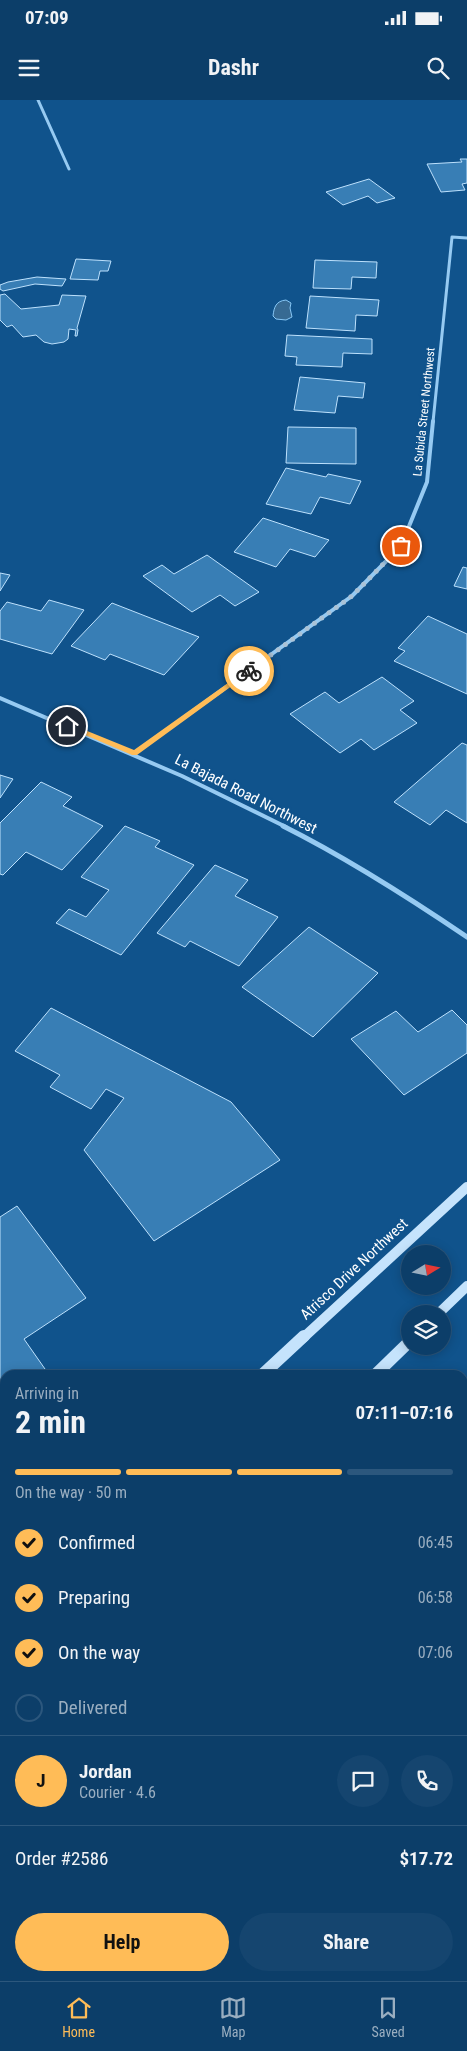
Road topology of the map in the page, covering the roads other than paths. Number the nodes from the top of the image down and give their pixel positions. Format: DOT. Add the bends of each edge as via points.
graph roads {
  1 [pos="38,100"];
  2 [pos="69,169"];
  3 [pos="467,238"];
  4 [pos="0,698"];
  5 [pos="135,753"];
  6 [pos="467,937"];
  7 [pos="467,1187"];
  8 [pos="467,1286"];
  9 [pos="447,1305"];
  10 [pos="401,1350"];
  11 [pos="267,1370"];
  12 [pos="379,1370"];
  1 -- 2 [label="street"];
  3 -- 5 [label="street, La Subida Street Northwest" via="452,237 428,482 401,546 352,596"];
  4 -- 5 [label="street, La Bajada Road Northwest"];
  5 -- 6 [label="street, La Bajada Road Northwest" via="312,841 426,908"];
  7 -- 11 [label="main road, Atrisco Drive Northwest"];
  8 -- 9 [label="main road"];
  10 -- 12 [label="main road"];
}
